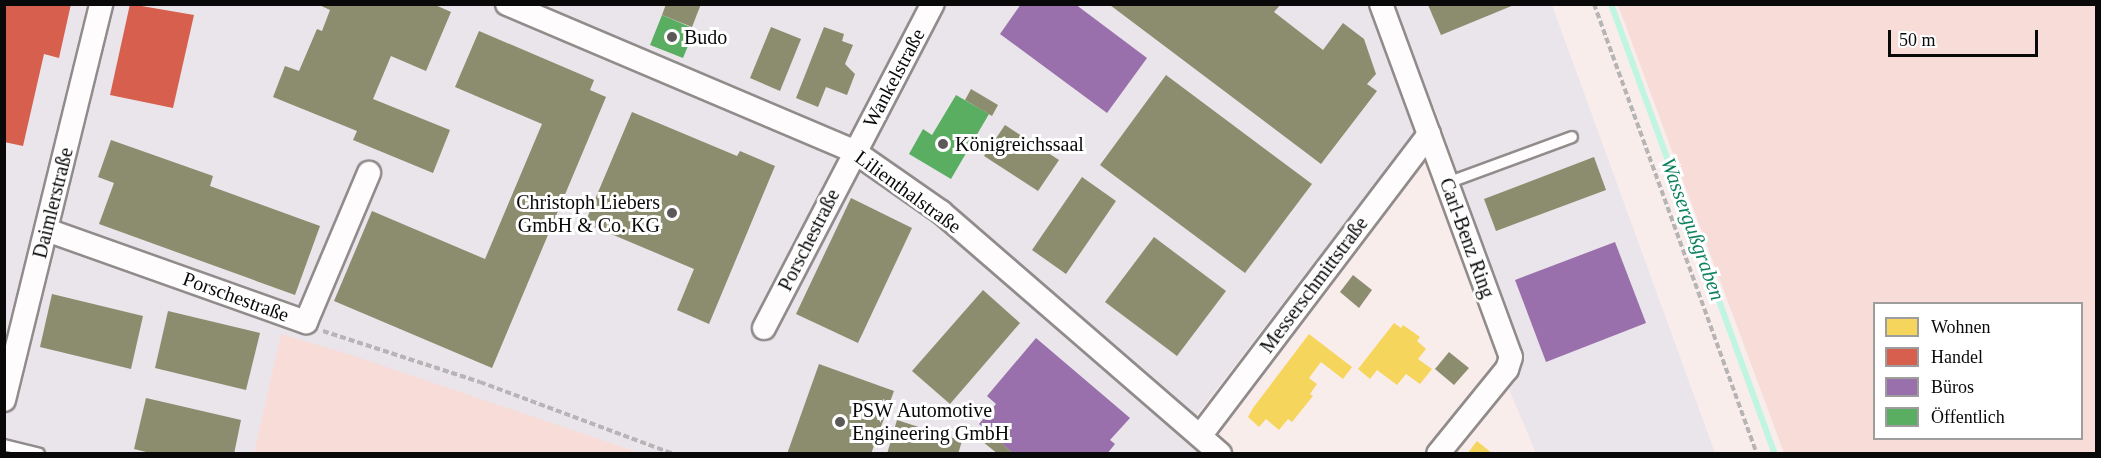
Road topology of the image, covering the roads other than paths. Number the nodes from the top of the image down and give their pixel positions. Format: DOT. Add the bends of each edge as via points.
graph roads {
  1 [pos="101,4"];
  2 [pos="507,4"];
  3 [pos="933,4"];
  4 [pos="1381,4"];
  5 [pos="1429,134"];
  6 [pos="1572,137"];
  7 [pos="855,152"];
  8 [pos="369,173"];
  9 [pos="1447,183"];
  10 [pos="47,230"];
  11 [pos="764,328"];
  12 [pos="4,400"];
  13 [pos="1200,436"];
  14 [pos="4,445"];
  15 [pos="39,453"];
  16 [pos="1220,453"];
  17 [pos="1438,453"];
  1 -- 10 [label="street, Daimlerstraße"];
  2 -- 7 [label="street, Lilienthalstraße"];
  3 -- 7 [label="street, Wankelstraße"];
  4 -- 5 [label="street, Carl-Benz Ring"];
  5 -- 9 [label="street, Carl-Benz Ring"];
  5 -- 13 [label="street, Messerschmittstraße"];
  6 -- 9 [label="lane"];
  7 -- 11 [label="street, Porschestraße"];
  7 -- 13 [label="street, Lilienthalstraße" via="941,212"];
  8 -- 10 [label="street, Porschestraße" via="306,322"];
  9 -- 17 [label="street, Carl-Benz Ring" via="1510,357 1507,369"];
  10 -- 12 [label="street, Daimlerstraße"];
  13 -- 16 [label="street, Lilienthalstraße"];
  14 -- 15 [label="lane"];
}
